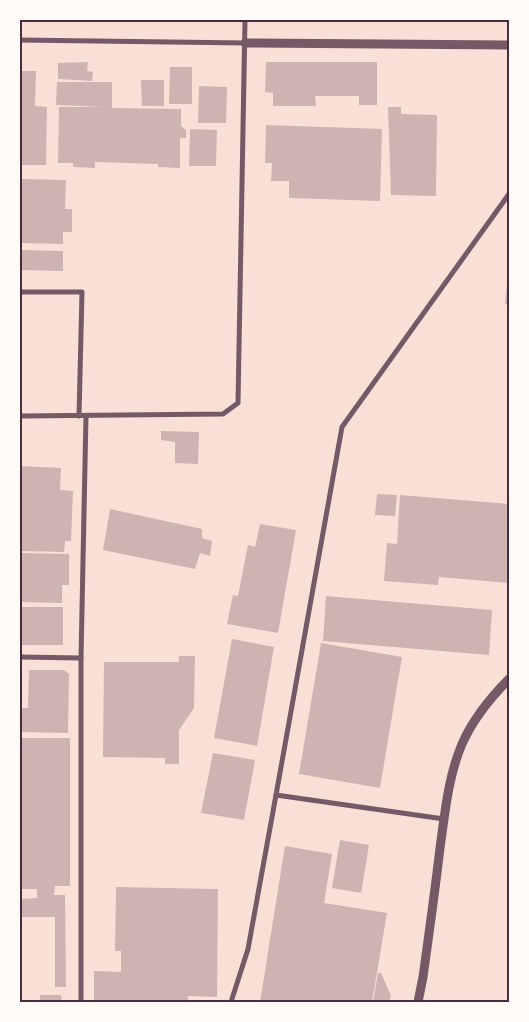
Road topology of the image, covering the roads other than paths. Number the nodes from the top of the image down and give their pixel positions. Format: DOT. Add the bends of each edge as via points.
graph roads {
  1 [pos="246,20"];
  2 [pos="20,40"];
  3 [pos="245,43"];
  4 [pos="509,45"];
  5 [pos="509,194"];
  6 [pos="20,292"];
  7 [pos="20,416"];
  8 [pos="83,416"];
  9 [pos="20,657"];
  10 [pos="81,658"];
  11 [pos="509,679"];
  12 [pos="276,795"];
  13 [pos="444,818"];
  14 [pos="81,1002"];
  15 [pos="231,1002"];
  16 [pos="418,1002"];
  1 -- 3 [label="street"];
  2 -- 3 [label="street"];
  3 -- 4 [label="street"];
  3 -- 8 [label="street" via="238,403 223,414"];
  5 -- 12 [label="street" via="342,427"];
  6 -- 8 [label="street" via="82,292"];
  7 -- 8 [label="street"];
  8 -- 10 [label="street"];
  9 -- 10 [label="street"];
  10 -- 14 [label="street"];
  11 -- 13 [label="street" via="483,707 463,743 450,781"];
  12 -- 13 [label="street"];
  12 -- 15 [label="street" via="248,950"];
  13 -- 16 [label="street"];
}
